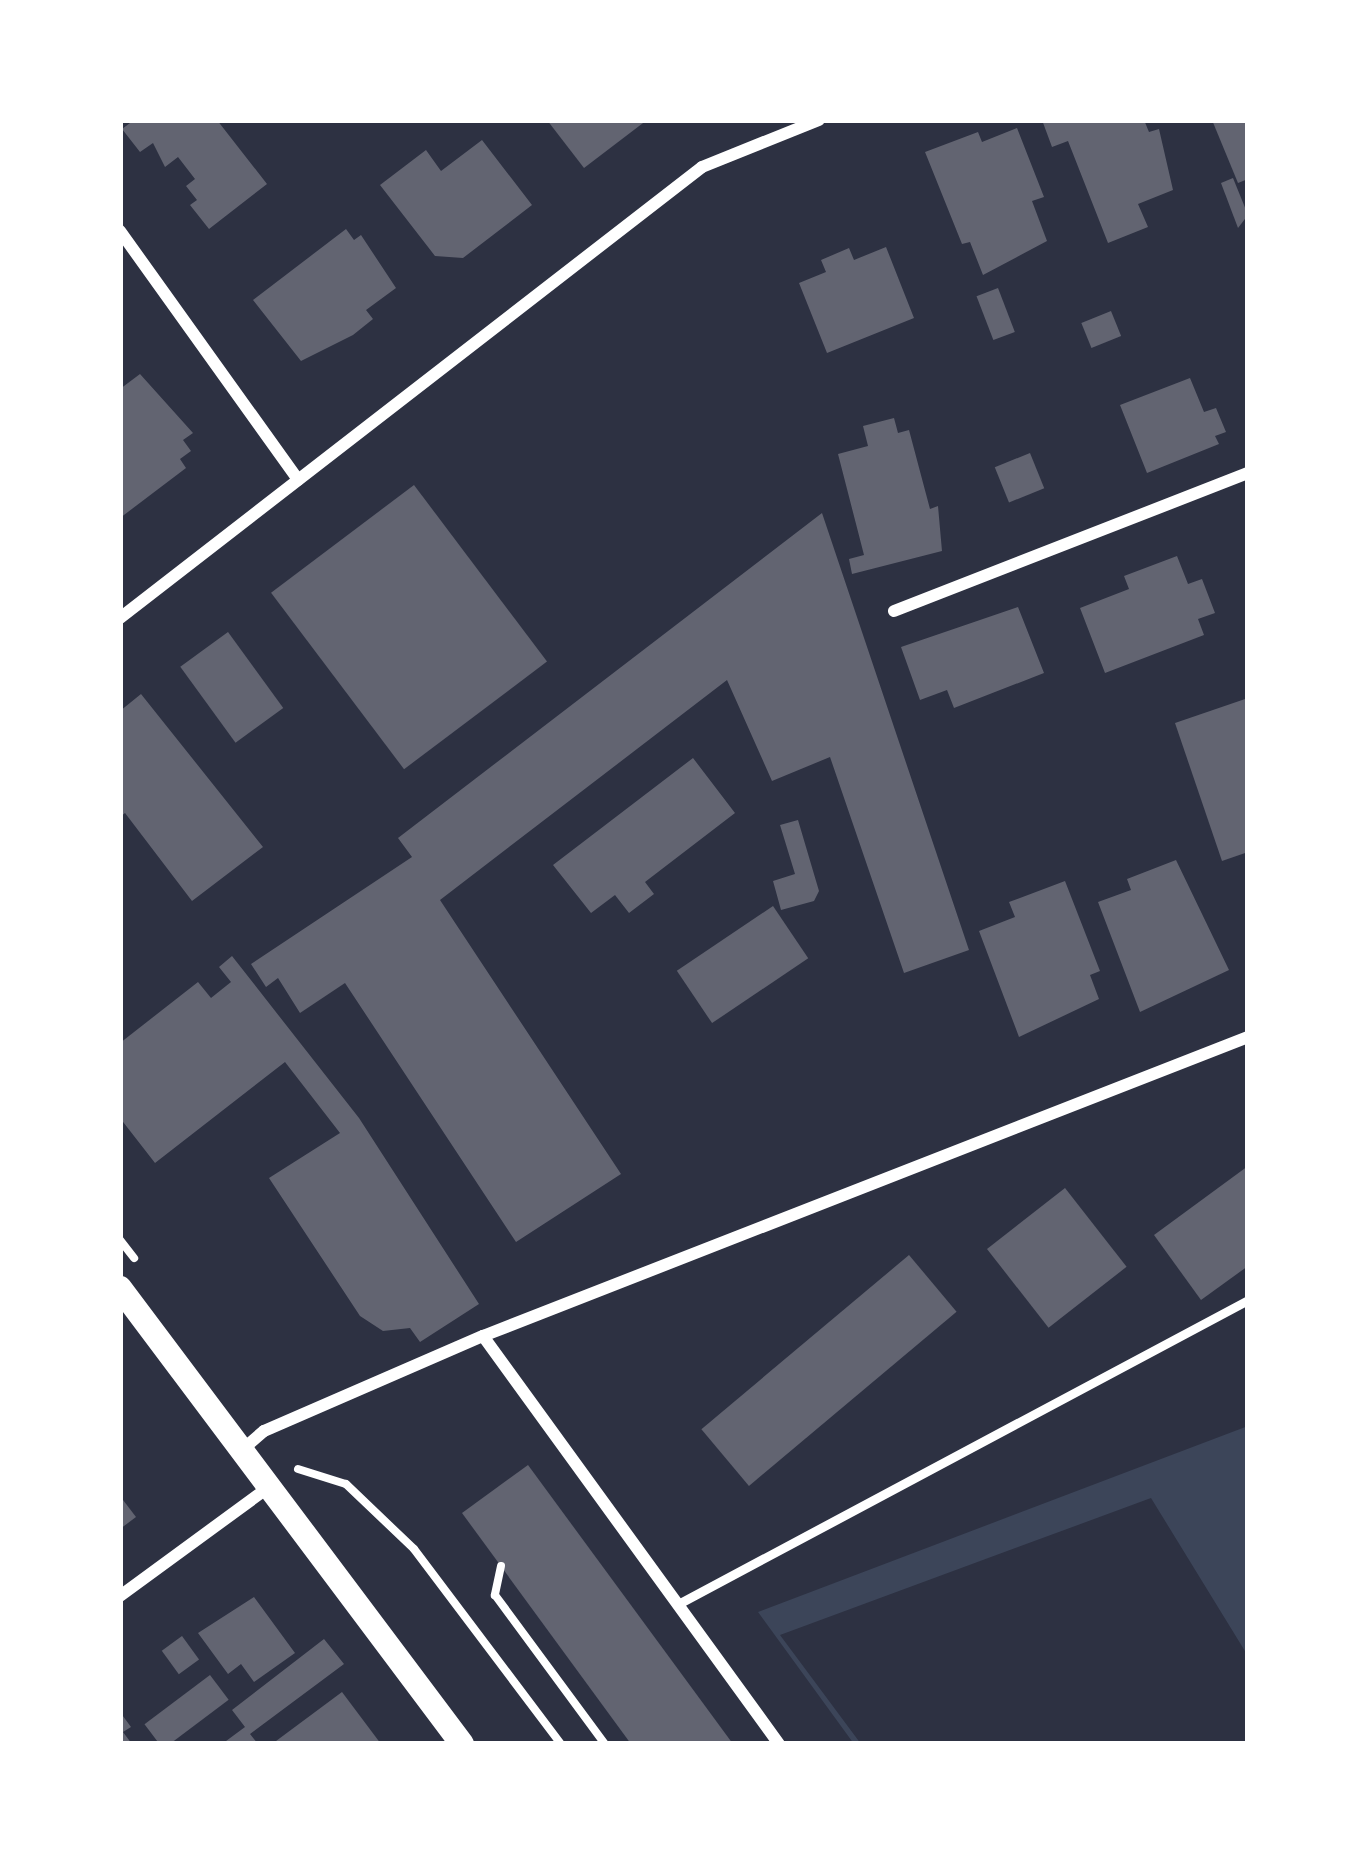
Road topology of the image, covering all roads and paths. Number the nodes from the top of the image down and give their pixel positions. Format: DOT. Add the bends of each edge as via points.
graph roads {
  1 [pos="819,120"];
  2 [pos="120,231"];
  3 [pos="1248,473"];
  4 [pos="298,480"];
  5 [pos="894,611"];
  6 [pos="120,618"];
  7 [pos="1248,1037"];
  8 [pos="120,1240"];
  9 [pos="149,1278"];
  10 [pos="120,1288"];
  11 [pos="1248,1300"];
  12 [pos="483,1336"];
  13 [pos="264,1431"];
  14 [pos="242,1450"];
  15 [pos="270,1487"];
  16 [pos="501,1566"];
  17 [pos="120,1596"];
  18 [pos="680,1603"];
  19 [pos="462,1744"];
  20 [pos="561,1744"];
  21 [pos="605,1744"];
  22 [pos="779,1744"];
  1 -- 4 [label="street" via="702,167"];
  2 -- 4 [label="street"];
  3 -- 5 [label="street"];
  4 -- 6 [label="street"];
  7 -- 12 [label="street"];
  8 -- 9 [label="path"];
  10 -- 14 [label="main road"];
  11 -- 18 [label="lane"];
  12 -- 13 [label="street"];
  12 -- 18 [label="street"];
  13 -- 14 [label="street"];
  13 -- 20 [label="path" via="302,1474 346,1484 414,1549"];
  14 -- 15 [label="main road"];
  15 -- 17 [label="street"];
  15 -- 19 [label="main road"];
  16 -- 21 [label="path" via="495,1594"];
  18 -- 22 [label="street"];
}
